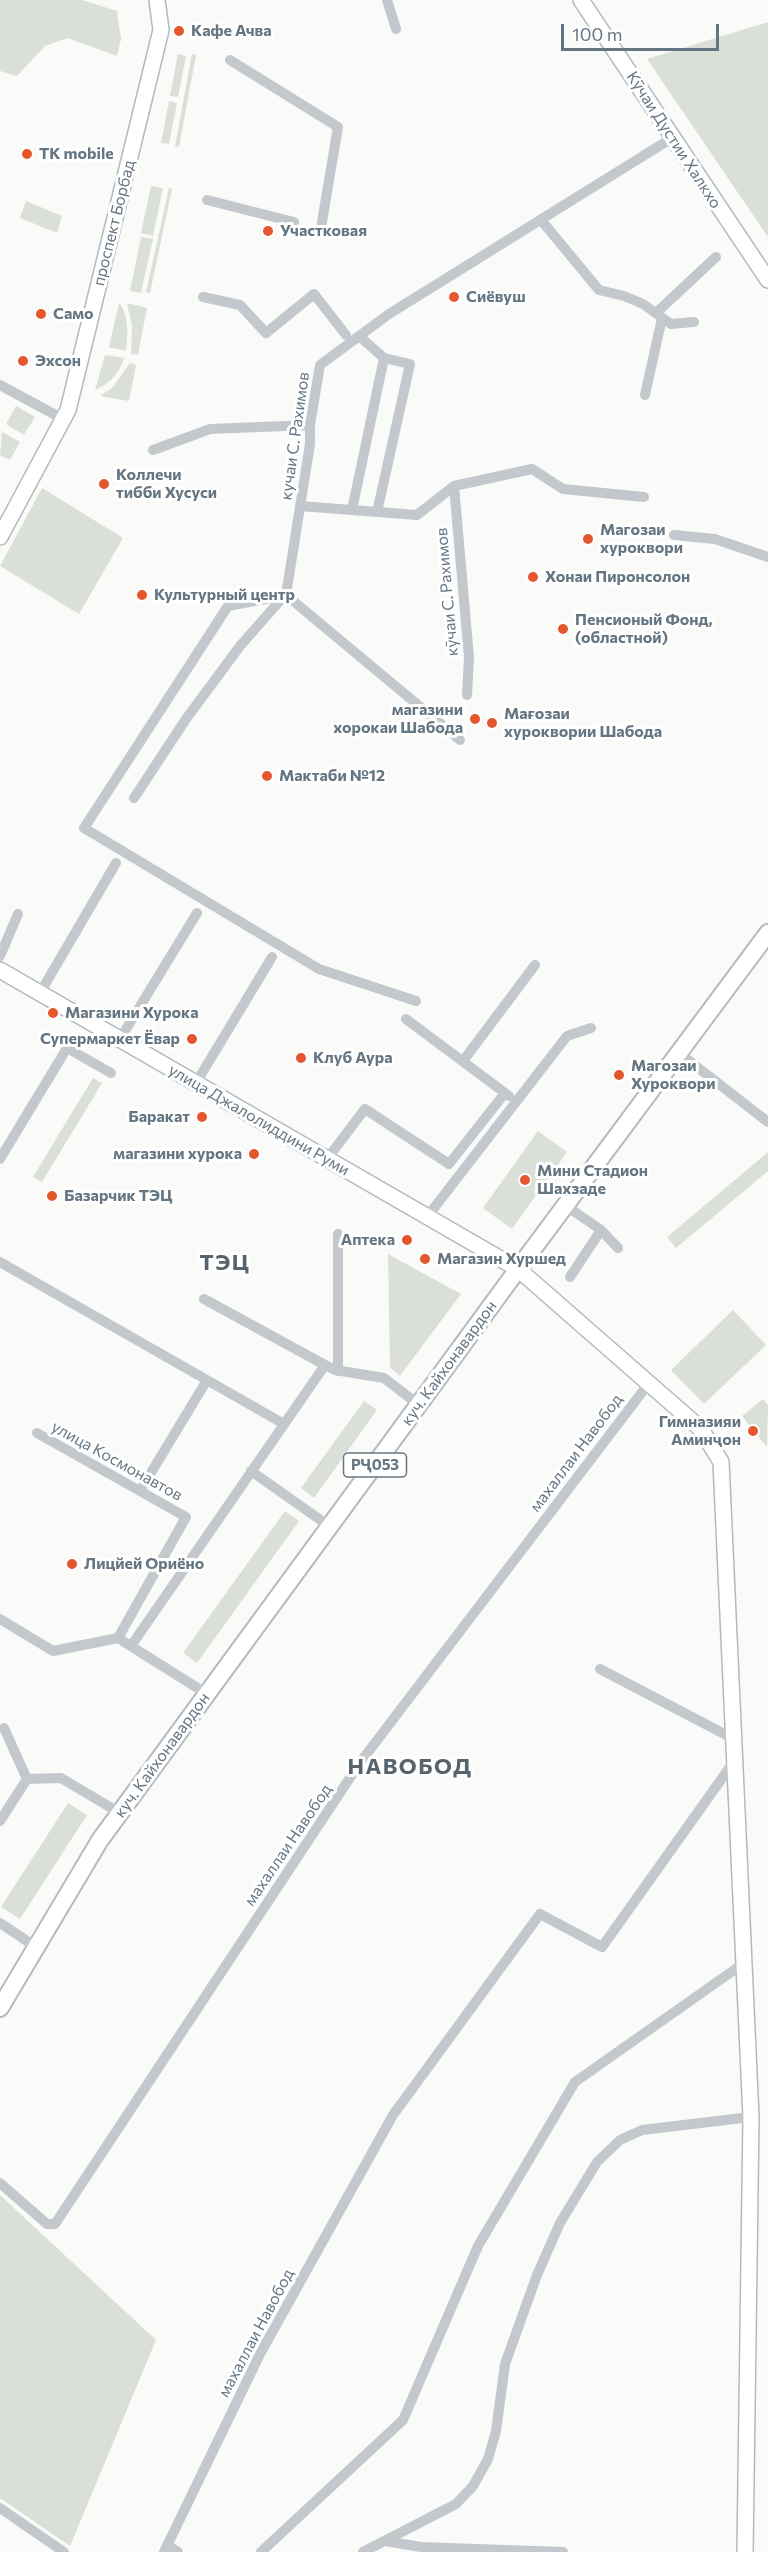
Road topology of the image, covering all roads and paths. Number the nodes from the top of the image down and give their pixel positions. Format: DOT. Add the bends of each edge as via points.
graph roads {
  1 [pos="157,0"];
  2 [pos="387,0"];
  3 [pos="581,0"];
  4 [pos="396,29"];
  5 [pos="230,60"];
  6 [pos="672,138"];
  7 [pos="207,200"];
  8 [pos="541,220"];
  9 [pos="294,222"];
  10 [pos="320,234"];
  11 [pos="716,257"];
  12 [pos="768,280"];
  13 [pos="204,297"];
  14 [pos="659,316"];
  15 [pos="694,322"];
  16 [pos="346,335"];
  17 [pos="359,336"];
  18 [pos="384,358"];
  19 [pos="0,385"];
  20 [pos="645,395"];
  21 [pos="63,419"];
  22 [pos="310,425"];
  23 [pos="153,450"];
  24 [pos="454,486"];
  25 [pos="644,497"];
  26 [pos="300,506"];
  27 [pos="352,510"];
  28 [pos="377,512"];
  29 [pos="674,535"];
  30 [pos="0,537"];
  31 [pos="768,557"];
  32 [pos="286,595"];
  33 [pos="467,695"];
  34 [pos="460,740"];
  35 [pos="134,798"];
  36 [pos="116,863"];
  37 [pos="197,913"];
  38 [pos="18,914"];
  39 [pos="768,933"];
  40 [pos="0,956"];
  41 [pos="272,957"];
  42 [pos="535,965"];
  43 [pos="0,970"];
  44 [pos="40,993"];
  45 [pos="416,1001"];
  46 [pos="406,1019"];
  47 [pos="591,1028"];
  48 [pos="120,1039"];
  49 [pos="679,1053"];
  50 [pos="463,1061"];
  51 [pos="111,1073"];
  52 [pos="196,1083"];
  53 [pos="505,1093"];
  54 [pos="516,1102"];
  55 [pos="768,1122"];
  56 [pos="0,1158"];
  57 [pos="327,1159"];
  58 [pos="565,1206"];
  59 [pos="427,1217"];
  60 [pos="601,1230"];
  61 [pos="338,1234"];
  62 [pos="618,1248"];
  63 [pos="0,1262"];
  64 [pos="518,1269"];
  65 [pos="570,1276"];
  66 [pos="204,1299"];
  67 [pos="325,1365"];
  68 [pos="338,1371"];
  69 [pos="207,1380"];
  70 [pos="649,1383"];
  71 [pos="419,1405"];
  72 [pos="284,1424"];
  73 [pos="37,1433"];
  74 [pos="251,1471"];
  75 [pos="140,1491"];
  76 [pos="330,1526"];
  77 [pos="1,1622"];
  78 [pos="118,1638"];
  79 [pos="131,1646"];
  80 [pos="600,1669"];
  81 [pos="207,1694"];
  82 [pos="1,1728"];
  83 [pos="734,1739"];
  84 [pos="735,1760"];
  85 [pos="27,1779"];
  86 [pos="120,1813"];
  87 [pos="0,1821"];
  88 [pos="0,1923"];
  89 [pos="36,1947"];
  90 [pos="744,1963"];
  91 [pos="0,2008"];
  92 [pos="751,2117"];
  93 [pos="0,2184"];
  94 [pos="0,2508"];
  95 [pos="384,2541"];
  96 [pos="165,2549"];
  97 [pos="64,2552"];
  98 [pos="178,2552"];
  99 [pos="261,2552"];
  100 [pos="363,2552"];
  101 [pos="563,2552"];
  102 [pos="745,2552"];
  1 -- 21 [label="street, проспект Борбад" via="161,30"];
  2 -- 4 [label="street"];
  3 -- 6 [label="street, Кӯчаи Дустии Халкхо"];
  5 -- 10 [label="street" via="338,127"];
  6 -- 8 [label="street, кучаи С. Рахимов"];
  6 -- 12 [label="street, Кӯчаи Дустии Халкхо"];
  7 -- 9 [label="street"];
  8 -- 14 [label="street" via="599,290 624,296"];
  8 -- 17 [label="street, кучаи С. Рахимов"];
  11 -- 14 [label="street"];
  13 -- 16 [label="street" via="240,305 266,333 314,294"];
  14 -- 15 [label="street" via="671,324"];
  14 -- 20 [label="street"];
  17 -- 18 [label="street"];
  17 -- 22 [label="street, кучаи С. Рахимов" via="320,365"];
  18 -- 27 [label="street"];
  18 -- 28 [label="street" via="410,364"];
  19 -- 21 [label="street"];
  21 -- 30 [label="street, проспект Борбад"];
  22 -- 23 [label="street" via="210,429"];
  22 -- 26 [label="street, кучаи С. Рахимов"];
  24 -- 25 [label="street" via="532,469 562,489"];
  24 -- 28 [label="street" via="417,515"];
  24 -- 33 [label="street, кӯчаи С. Рахимов" via="469,657"];
  26 -- 27 [label="street"];
  26 -- 32 [label="street, кучаи С. Рахимов"];
  27 -- 28 [label="street"];
  29 -- 31 [label="street" via="715,539"];
  32 -- 34 [label="street"];
  32 -- 35 [label="street" via="240,646"];
  32 -- 45 [label="street" via="228,606 84,828 319,969"];
  36 -- 44 [label="street"];
  37 -- 48 [label="street"];
  38 -- 40 [label="street"];
  39 -- 49 [label="main road, куч. Кайхонавардон / РҶ053"];
  41 -- 52 [label="street"];
  42 -- 50 [label="street"];
  43 -- 44 [label="street, улица Джалолиддини Руми"];
  44 -- 48 [label="street, улица Джалолиддини Руми"];
  46 -- 50 [label="street"];
  47 -- 54 [label="street" via="567,1036"];
  48 -- 52 [label="street, улица Джалолиддини Руми"];
  49 -- 55 [label="street"];
  49 -- 58 [label="main road, куч. Кайхонавардон / РҶ053"];
  50 -- 53 [label="street"];
  51 -- 56 [label="street" via="67,1048"];
  52 -- 57 [label="street, улица Джалолиддини Руми"];
  53 -- 54 [label="street"];
  53 -- 57 [label="street" via="449,1164 365,1109"];
  54 -- 59 [label="street"];
  57 -- 59 [label="street, улица Джалолиддини Руми"];
  58 -- 60 [label="street"];
  58 -- 64 [label="main road, куч. Кайхонавардон / РҶ053"];
  59 -- 64 [label="street, улица Джалолиддини Руми"];
  60 -- 62 [label="street"];
  60 -- 65 [label="street"];
  61 -- 68 [label="street"];
  63 -- 69 [label="street"];
  64 -- 70 [label="street, улица Джалолиддини Руми"];
  64 -- 71 [label="main road, куч. Кайхонавардон / РҶ053"];
  66 -- 67 [label="street"];
  67 -- 68 [label="street"];
  67 -- 72 [label="street"];
  68 -- 71 [label="street" via="384,1378"];
  69 -- 72 [label="street"];
  69 -- 75 [label="street"];
  70 -- 83 [label="street, улица Джалолиддини Руми" via="701,1428 721,1462"];
  70 -- 93 [label="street, махаллаи Навобод" via="359,1764 55,2224 47,2224"];
  71 -- 76 [label="main road, куч. Кайхонавардон / РҶ053"];
  72 -- 74 [label="street"];
  73 -- 75 [label="street, улица Космонавтов"];
  74 -- 76 [label="street"];
  74 -- 79 [label="street"];
  75 -- 78 [label="street, улица Космонавтов" via="186,1517"];
  76 -- 81 [label="main road, куч. Кайхонавардон / РҶ053"];
  77 -- 78 [label="street" via="53,1651"];
  78 -- 79 [label="street"];
  79 -- 81 [label="street"];
  80 -- 83 [label="street"];
  81 -- 86 [label="main road, куч. Кайхонавардон / РҶ053"];
  82 -- 85 [label="street"];
  83 -- 84 [label="street, улица Джалолиддини Руми"];
  84 -- 90 [label="street, улица Джалолиддини Руми"];
  84 -- 96 [label="street, махаллаи Навобод" via="602,1947 540,1914 393,2115 260,2354"];
  85 -- 86 [label="street" via="62,1778"];
  85 -- 87 [label="street"];
  86 -- 89 [label="main road, куч. Кайхонавардон / РҶ053"];
  88 -- 89 [label="street"];
  89 -- 91 [label="main road, куч. Кайхонавардон / РҶ053"];
  90 -- 92 [label="street, улица Джалолиддини Руми"];
  90 -- 99 [label="street" via="575,2082 477,2246 403,2420"];
  92 -- 95 [label="street" via="642,2130 620,2140 597,2162 560,2223 521,2319 505,2364 488,2459 473,2486 456,2504"];
  92 -- 102 [label="street, улица Джалолиддини Руми"];
  94 -- 97 [label="street"];
  95 -- 100 [label="street"];
  95 -- 101 [label="street" via="421,2547"];
  96 -- 98 [label="street, махаллаи Навобод"];
}
